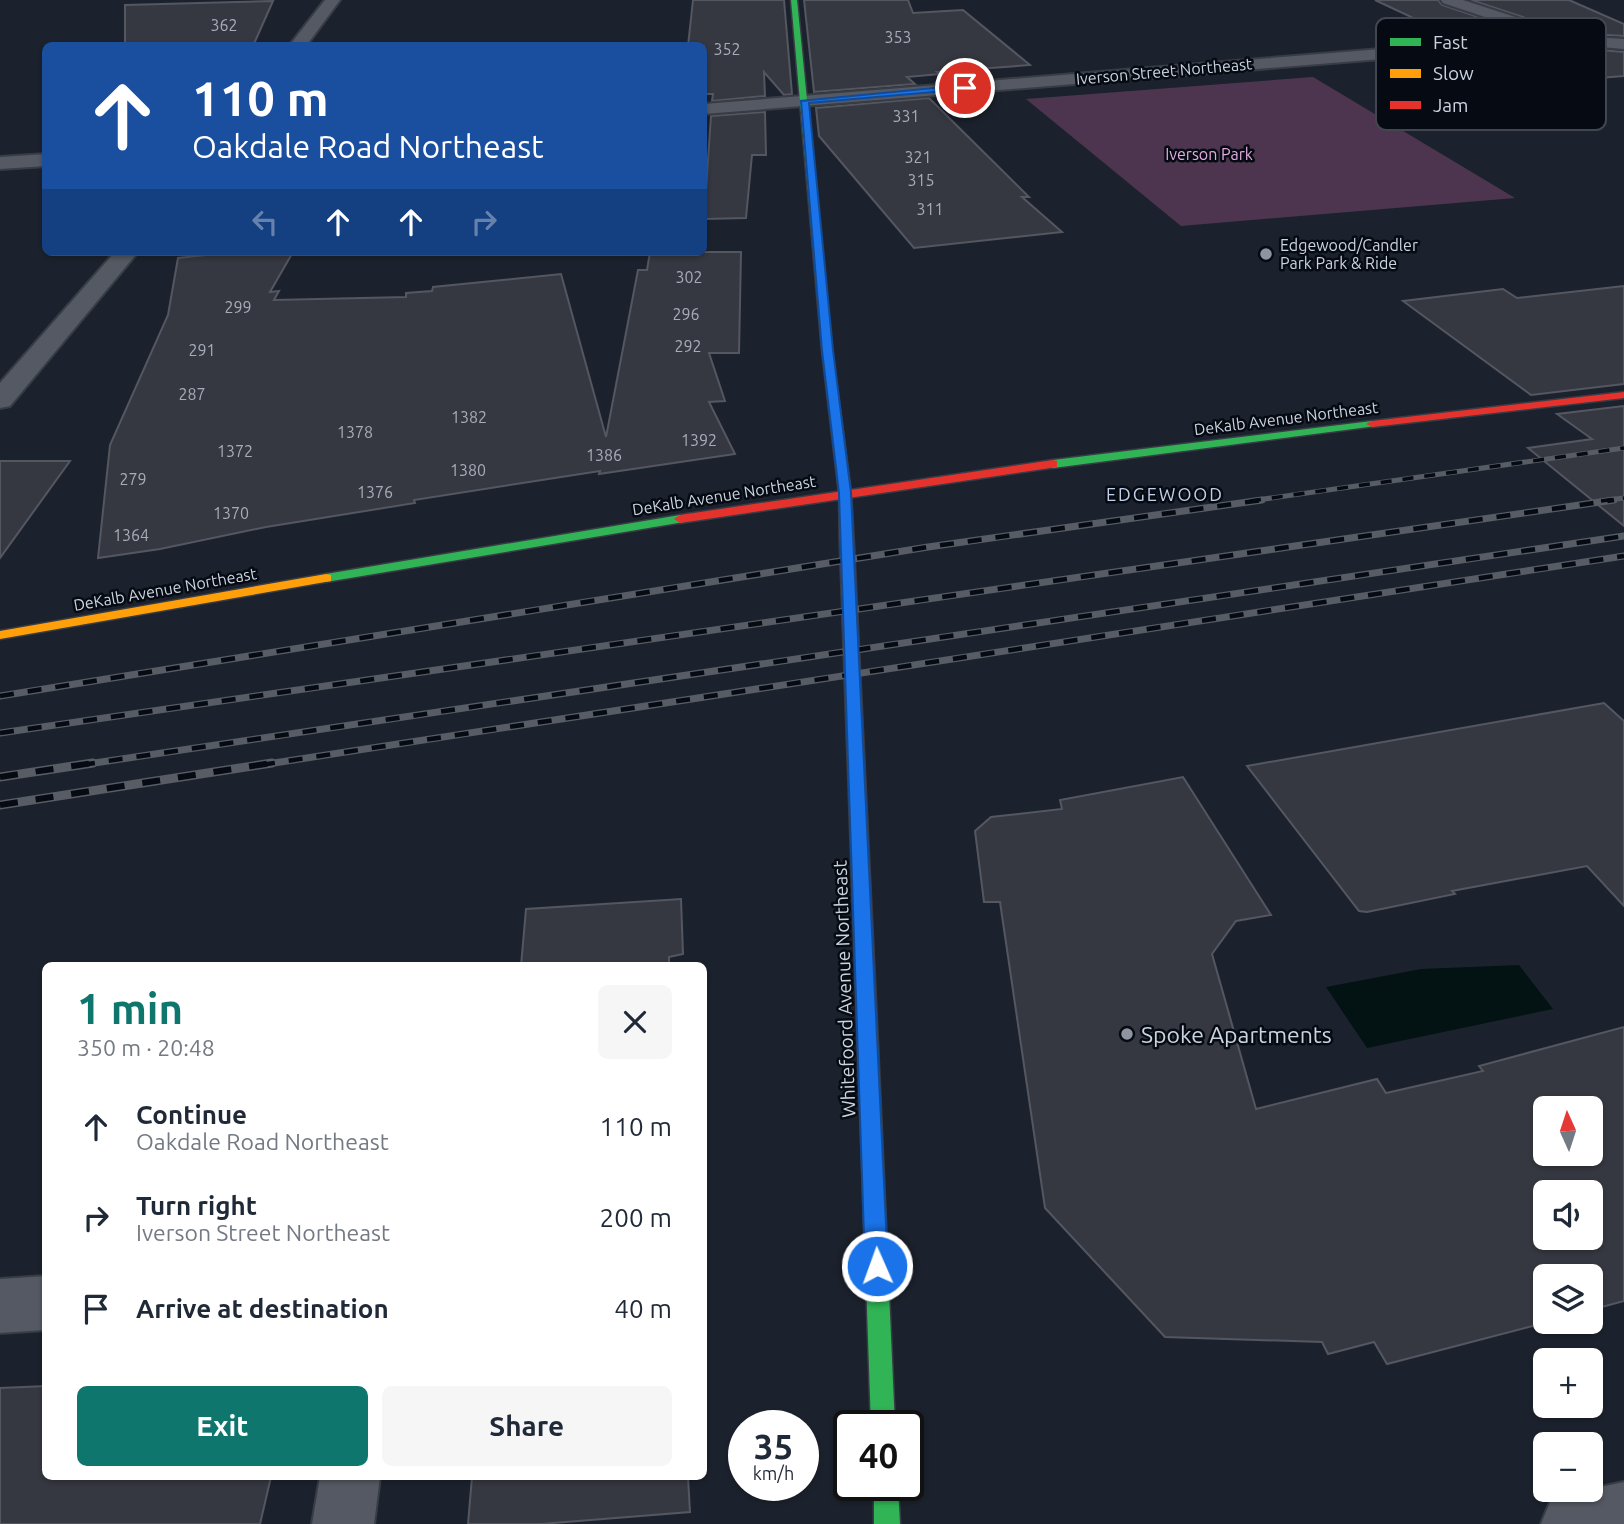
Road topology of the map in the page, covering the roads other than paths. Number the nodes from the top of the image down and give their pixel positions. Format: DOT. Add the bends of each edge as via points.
graph roads {
  1 [pos="333,0"];
  2 [pos="794,0"];
  3 [pos="1448,0"];
  4 [pos="1502,18"];
  5 [pos="300,42"];
  6 [pos="1606,42"];
  7 [pos="1624,44"];
  8 [pos="1606,52"];
  9 [pos="1376,54"];
  10 [pos="1624,58"];
  11 [pos="805,101"];
  12 [pos="707,109"];
  13 [pos="42,160"];
  14 [pos="0,163"];
  15 [pos="124,256"];
  16 [pos="1624,396"];
  17 [pos="0,400"];
  18 [pos="845,493"];
  19 [pos="0,635"];
  20 [pos="42,1303"];
  21 [pos="0,1306"];
  22 [pos="882,1410"];
  23 [pos="350,1480"];
  24 [pos="886,1501"];
  25 [pos="1624,1513"];
  26 [pos="343,1524"];
  27 [pos="887,1524"];
  28 [pos="1572,1524"];
  1 -- 5 [label="street"];
  2 -- 11 [label="street, Whitefoord Avenue Northeast"];
  3 -- 4 [label="street"];
  6 -- 7 [label="street, Iverson Street Northeast"];
  8 -- 10 [label="street"];
  9 -- 11 [label="street, Iverson Street Northeast"];
  11 -- 12 [label="street, Iverson Street Northeast"];
  11 -- 18 [label="street, Whitefoord Avenue Northeast"];
  13 -- 14 [label="street"];
  15 -- 17 [label="street"];
  16 -- 18 [label="street, DeKalb Avenue Northeast"];
  18 -- 19 [label="street, DeKalb Avenue Northeast"];
  18 -- 22 [label="street, Whitefoord Avenue Northeast"];
  20 -- 21 [label="street"];
  23 -- 26 [label="street"];
  24 -- 27 [label="street"];
  25 -- 28 [label="street"];
}
